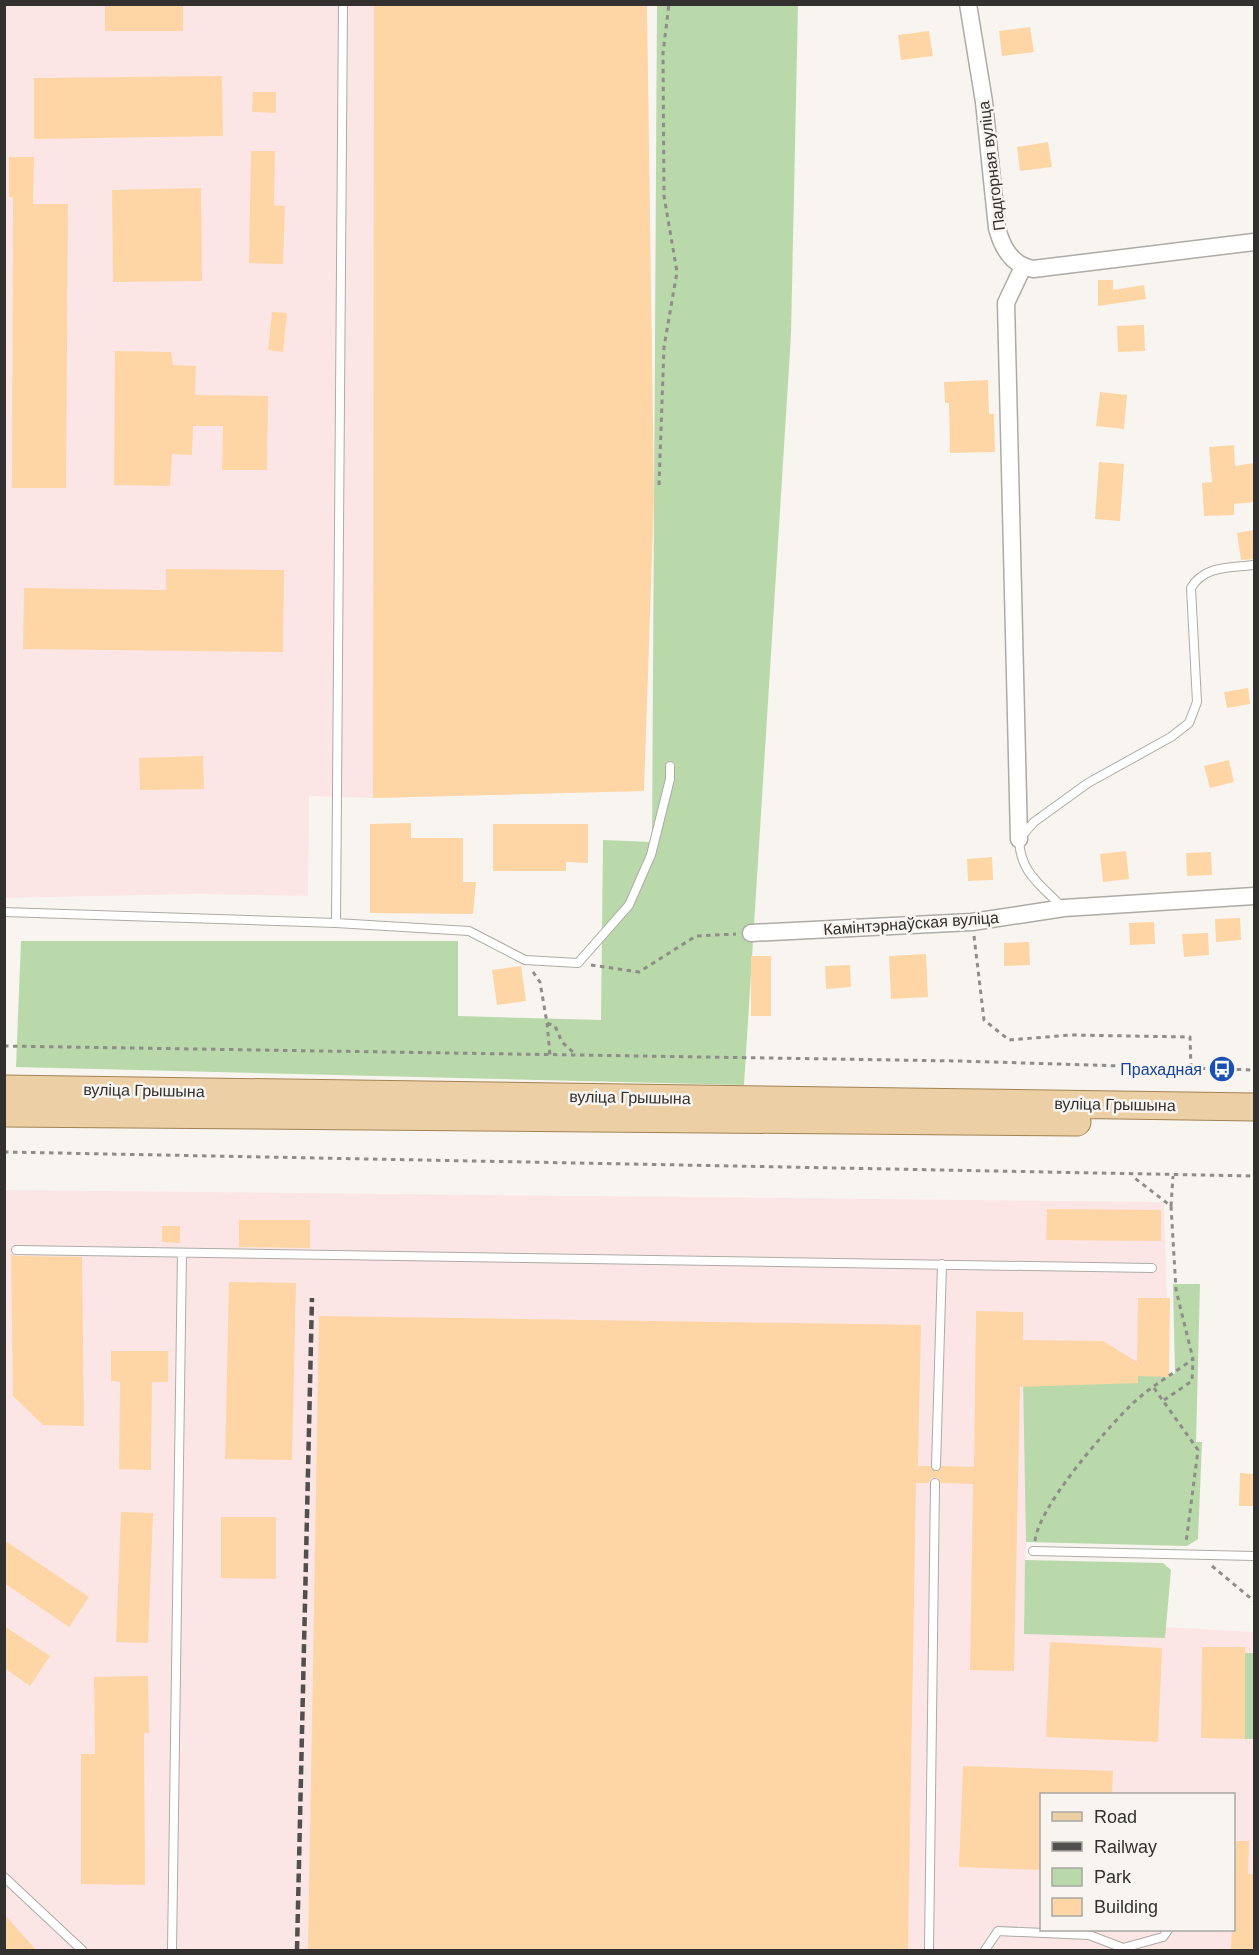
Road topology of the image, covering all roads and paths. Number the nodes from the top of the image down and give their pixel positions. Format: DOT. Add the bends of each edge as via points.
graph roads {
  1 [pos="343,4"];
  2 [pos="669,4"];
  3 [pos="969,4"];
  4 [pos="1254,242"];
  5 [pos="1023,267"];
  6 [pos="660,485"];
  7 [pos="1254,565"];
  8 [pos="670,766"];
  9 [pos="1019,839"];
  10 [pos="1254,896"];
  11 [pos="1064,908"];
  12 [pos="4,912"];
  13 [pos="972,922"];
  14 [pos="336,923"];
  15 [pos="751,933"];
  16 [pos="525,960"];
  17 [pos="578,963"];
  18 [pos="547,1023"];
  19 [pos="4,1046"];
  20 [pos="550,1055"];
  21 [pos="576,1055"];
  22 [pos="1191,1069"];
  23 [pos="1254,1070"];
  24 [pos="4,1089"];
  25 [pos="1254,1107"];
  26 [pos="4,1113"];
  27 [pos="1254,1123"];
  28 [pos="4,1152"];
  29 [pos="1131,1175"];
  30 [pos="1173,1176"];
  31 [pos="1254,1176"];
  32 [pos="1171,1206"];
  33 [pos="16,1250"];
  34 [pos="182,1253"];
  35 [pos="942,1264"];
  36 [pos="1152,1268"];
  37 [pos="1193,1359"];
  38 [pos="1154,1388"];
  39 [pos="1164,1400"];
  40 [pos="936,1466"];
  41 [pos="935,1483"];
  42 [pos="1033,1551"];
  43 [pos="1184,1554"];
  44 [pos="1197,1554"];
  45 [pos="1254,1556"];
  46 [pos="1254,1601"];
  47 [pos="4,1877"];
  48 [pos="1167,1931"];
  49 [pos="1122,1949"];
  50 [pos="82,1950"];
  51 [pos="172,1950"];
  52 [pos="929,1950"];
  53 [pos="985,1950"];
  1 -- 14 [label="lane"];
  2 -- 6 [label="path" via="663,53 664,196 677,272 664,347"];
  3 -- 5 [label="street, Падгорная вуліца" via="997,228 1007,253"];
  4 -- 5 [label="street" via="1033,269"];
  5 -- 9 [label="street" via="1006,303"];
  7 -- 9 [label="lane" via="1211,570 1198,576 1191,588 1197,702 1189,723 1088,783 1034,822"];
  8 -- 17 [label="lane" via="651,855 629,905"];
  9 -- 11 [label="lane" via="1019,857 1024,868"];
  10 -- 11 [label="street, Камінтэрнаўская вуліца"];
  11 -- 13 [label="street, Камінтэрнаўская вуліца"];
  12 -- 14 [label="lane"];
  13 -- 15 [label="street, Камінтэрнаўская вуліца"];
  13 -- 22 [label="path" via="984,1020 1009,1040 1070,1035 1190,1037"];
  14 -- 16 [label="lane" via="469,931"];
  15 -- 17 [label="path" via="696,936 639,972"];
  16 -- 17 [label="lane"];
  16 -- 18 [label="path" via="540,982"];
  18 -- 20 [label="path"];
  18 -- 21 [label="path" via="555,1026 562,1042"];
  19 -- 20 [label="path"];
  20 -- 21 [label="path"];
  21 -- 22 [label="path"];
  22 -- 23 [label="path"];
  24 -- 25 [label="main road, вуліца Грышына"];
  26 -- 27 [label="main road, вуліца Грышына"];
  28 -- 29 [label="path"];
  29 -- 30 [label="path"];
  29 -- 32 [label="path"];
  30 -- 31 [label="path"];
  30 -- 32 [label="path"];
  32 -- 37 [label="path" via="1176,1290"];
  33 -- 34 [label="lane"];
  34 -- 35 [label="lane"];
  34 -- 51 [label="lane"];
  35 -- 36 [label="lane"];
  35 -- 40 [label="lane"];
  37 -- 38 [label="path"];
  37 -- 39 [label="path" via="1192,1381"];
  38 -- 39 [label="path"];
  38 -- 42 [label="path" via="1131,1406 1056,1493 1036,1529"];
  39 -- 43 [label="path" via="1198,1450"];
  41 -- 52 [label="lane"];
  42 -- 43 [label="lane"];
  43 -- 44 [label="lane"];
  44 -- 45 [label="lane"];
  44 -- 46 [label="path"];
  47 -- 50 [label="lane"];
  48 -- 49 [label="lane" via="1163,1937"];
  49 -- 53 [label="lane" via="1089,1935 998,1931"];
}
